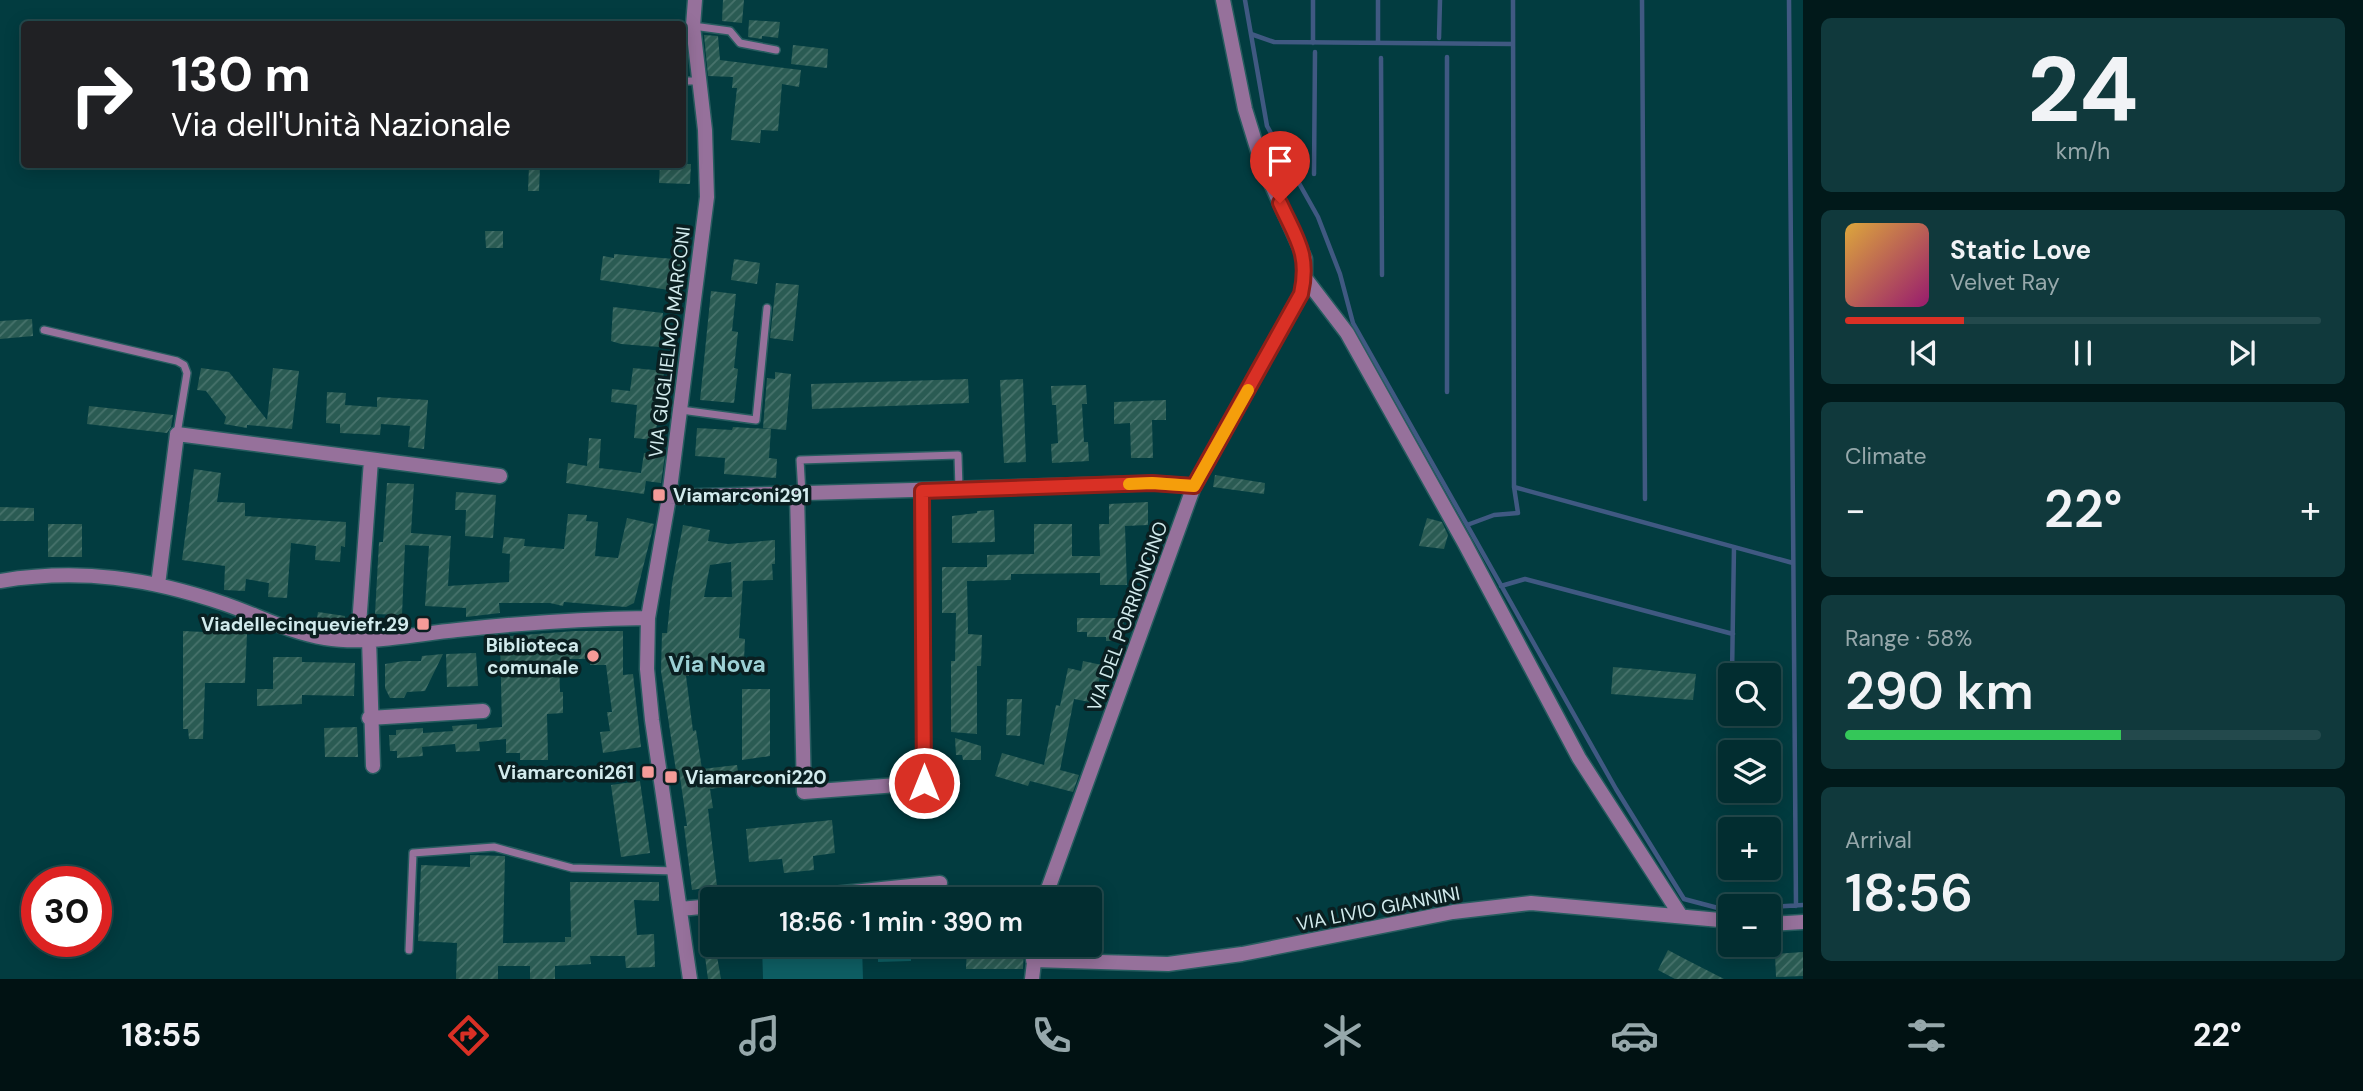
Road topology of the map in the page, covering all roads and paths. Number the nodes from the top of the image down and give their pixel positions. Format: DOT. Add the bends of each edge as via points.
graph roads {
  1 [pos="695,0"];
  2 [pos="1223,0"];
  3 [pos="693,26"];
  4 [pos="776,50"];
  5 [pos="686,81"];
  6 [pos="699,81"];
  7 [pos="1305,278"];
  8 [pos="767,308"];
  9 [pos="44,330"];
  10 [pos="680,410"];
  11 [pos="177,434"];
  12 [pos="371,460"];
  13 [pos="500,476"];
  14 [pos="1194,486"];
  15 [pos="959,490"];
  16 [pos="922,491"];
  17 [pos="800,494"];
  18 [pos="669,497"];
  19 [pos="0,581"];
  20 [pos="158,585"];
  21 [pos="648,618"];
  22 [pos="363,639"];
  23 [pos="483,711"];
  24 [pos="369,718"];
  25 [pos="373,766"];
  26 [pos="675,871"];
  27 [pos="940,884"];
  28 [pos="909,887"];
  29 [pos="1049,887"];
  30 [pos="700,907"];
  31 [pos="680,909"];
  32 [pos="1681,916"];
  33 [pos="1718,920"];
  34 [pos="1803,922"];
  35 [pos="1781,923"];
  36 [pos="409,950"];
  37 [pos="1034,957"];
  38 [pos="1033,960"];
  39 [pos="690,979"];
  40 [pos="1032,979"];
  1 -- 3 [label="street, VIA GUGLIELMO MARCONI"];
  2 -- 7 [label="street" via="1245,109 1261,161 1305,259"];
  3 -- 4 [label="lane" via="730,31 740,43"];
  3 -- 6 [label="street, VIA GUGLIELMO MARCONI"];
  5 -- 6 [label="lane"];
  6 -- 10 [label="street, VIA GUGLIELMO MARCONI" via="707,197"];
  7 -- 14 [label="street, VIA DEL PORRIONCINO" via="1301,294"];
  7 -- 32 [label="street" via="1348,333 1579,758"];
  8 -- 10 [label="lane" via="756,420"];
  9 -- 11 [label="lane" via="184,365 187,373"];
  10 -- 18 [label="street, VIA GUGLIELMO MARCONI"];
  11 -- 12 [label="street"];
  11 -- 20 [label="street"];
  12 -- 13 [label="street"];
  12 -- 22 [label="street"];
  14 -- 15 [label="street" via="1152,483"];
  14 -- 29 [label="street, VIA DEL PORRIONCINO"];
  15 -- 16 [label="street"];
  15 -- 17 [label="lane" via="958,455 800,460"];
  16 -- 17 [label="street"];
  16 -- 17 [label="street" via="924,783 804,792"];
  17 -- 18 [label="street"];
  18 -- 21 [label="street, VIA GUGLIELMO MARCONI"];
  19 -- 20 [label="street" via="97,575"];
  20 -- 22 [label="street" via="312,635"];
  21 -- 22 [label="street" via="539,621"];
  21 -- 26 [label="street, VIA GUGLIELMO MARCONI" via="652,720"];
  22 -- 24 [label="street"];
  23 -- 24 [label="street"];
  24 -- 25 [label="street"];
  26 -- 31 [label="street, VIA GUGLIELMO MARCONI"];
  26 -- 36 [label="lane" via="572,868 494,847 413,853"];
  27 -- 28 [label="street"];
  30 -- 31 [label="street"];
  31 -- 39 [label="street, VIA GUGLIELMO MARCONI"];
  32 -- 33 [label="street, VIA LIVIO GIANNINI"];
  32 -- 38 [label="street, VIA LIVIO GIANNINI" via="1520,904 1168,964"];
  34 -- 35 [label="street"];
  37 -- 38 [label="street"];
  38 -- 40 [label="street"];
}
